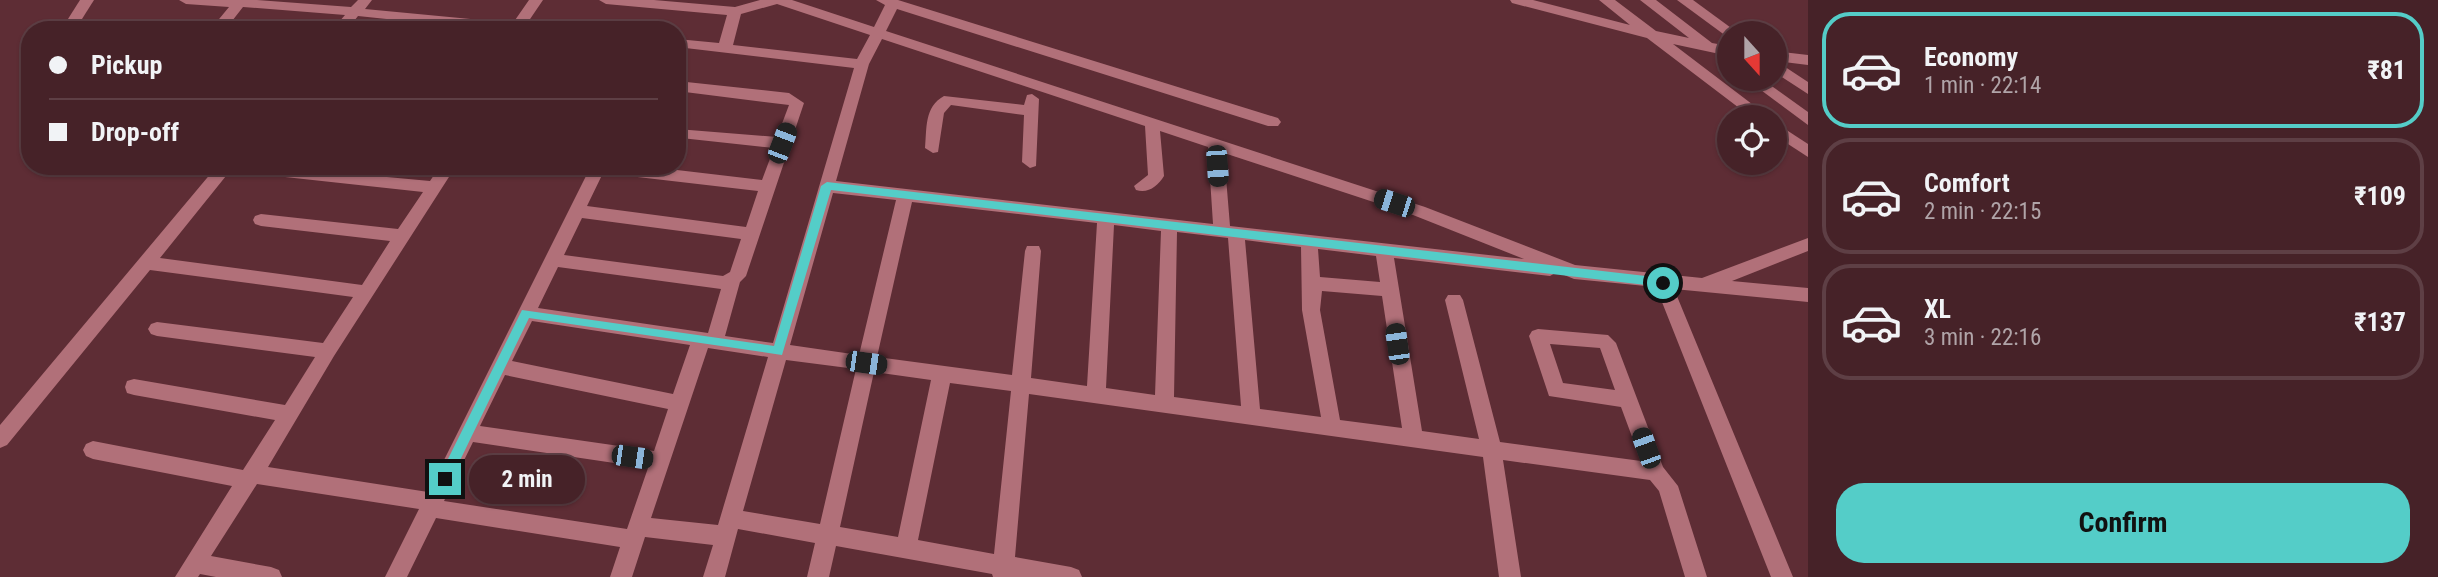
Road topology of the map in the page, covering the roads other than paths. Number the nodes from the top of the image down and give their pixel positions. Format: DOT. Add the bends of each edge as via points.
graph roads {
  1 [pos="87,0"];
  2 [pos="186,0"];
  3 [pos="365,0"];
  4 [pos="536,0"];
  5 [pos="606,0"];
  6 [pos="777,0"];
  7 [pos="1517,0"];
  8 [pos="1606,0"];
  9 [pos="1647,0"];
  10 [pos="1684,0"];
  11 [pos="888,2"];
  12 [pos="239,3"];
  13 [pos="735,11"];
  14 [pos="354,12"];
  15 [pos="74,21"];
  16 [pos="224,21"];
  17 [pos="346,21"];
  18 [pos="446,21"];
  19 [pos="522,21"];
  20 [pos="1717,23"];
  21 [pos="878,33"];
  22 [pos="1651,34"];
  23 [pos="686,44"];
  24 [pos="724,47"];
  25 [pos="1713,49"];
  26 [pos="1717,50"];
  27 [pos="1717,52"];
  28 [pos="1787,58"];
  29 [pos="1808,60"];
  30 [pos="862,64"];
  31 [pos="1787,74"];
  32 [pos="1032,85"];
  33 [pos="686,87"];
  34 [pos="1808,89"];
  35 [pos="1769,91"];
  36 [pos="1745,105"];
  37 [pos="1032,111"];
  38 [pos="1808,120"];
  39 [pos="1273,122"];
  40 [pos="1152,123"];
  41 [pos="686,133"];
  42 [pos="1787,137"];
  43 [pos="782,143"];
  44 [pos="1216,144"];
  45 [pos="933,148"];
  46 [pos="1808,152"];
  47 [pos="1030,162"];
  48 [pos="219,175"];
  49 [pos="322,175"];
  50 [pos="442,175"];
  51 [pos="595,175"];
  52 [pos="665,175"];
  53 [pos="768,186"];
  54 [pos="827,186"];
  55 [pos="1142,186"];
  56 [pos="433,187"];
  57 [pos="905,195"];
  58 [pos="577,211"];
  59 [pos="1106,219"];
  60 [pos="261,220"];
  61 [pos="1170,226"];
  62 [pos="751,233"];
  63 [pos="1229,233"];
  64 [pos="402,236"];
  65 [pos="1309,242"];
  66 [pos="1808,244"];
  67 [pos="1034,251"];
  68 [pos="1384,251"];
  69 [pos="552,260"];
  70 [pos="146,263"];
  71 [pos="1574,272"];
  72 [pos="732,281"];
  73 [pos="1663,283"];
  74 [pos="1704,284"];
  75 [pos="1312,290"];
  76 [pos="1389,290"];
  77 [pos="366,292"];
  78 [pos="1808,295"];
  79 [pos="1454,300"];
  80 [pos="526,313"];
  81 [pos="157,329"];
  82 [pos="707,341"];
  83 [pos="328,351"];
  84 [pos="778,351"];
  85 [pos="866,363"];
  86 [pos="500,366"];
  87 [pos="942,374"];
  88 [pos="1020,384"];
  89 [pos="134,387"];
  90 [pos="1096,395"];
  91 [pos="1628,400"];
  92 [pos="679,403"];
  93 [pos="1164,404"];
  94 [pos="288,414"];
  95 [pos="1251,416"];
  96 [pos="1332,428"];
  97 [pos="467,433"];
  98 [pos="0,439"];
  99 [pos="1413,439"];
  100 [pos="93,450"];
  101 [pos="1492,450"];
  102 [pos="659,461"];
  103 [pos="1655,472"];
  104 [pos="250,477"];
  105 [pos="432,505"];
  106 [pos="728,527"];
  107 [pos="638,534"];
  108 [pos="828,535"];
  109 [pos="906,548"];
  110 [pos="191,570"];
  111 [pos="1003,571"];
  112 [pos="271,577"];
  113 [pos="396,577"];
  114 [pos="621,577"];
  115 [pos="715,577"];
  116 [pos="818,577"];
  117 [pos="1071,577"];
  118 [pos="1510,577"];
  119 [pos="1696,577"];
  120 [pos="1782,577"];
  1 -- 15 [label="street"];
  2 -- 12 [label="street"];
  3 -- 14 [label="street"];
  4 -- 19 [label="street"];
  5 -- 13 [label="street"];
  6 -- 13 [label="street"];
  6 -- 21 [label="street"];
  7 -- 22 [label="street"];
  8 -- 22 [label="street"];
  9 -- 25 [label="street"];
  10 -- 20 [label="street"];
  11 -- 21 [label="street"];
  11 -- 39 [label="street"];
  12 -- 14 [label="street"];
  12 -- 16 [label="street"];
  13 -- 24 [label="street"];
  14 -- 17 [label="street"];
  14 -- 18 [label="street"];
  21 -- 30 [label="street"];
  21 -- 32 [label="street"];
  22 -- 25 [label="street"];
  22 -- 36 [label="street"];
  23 -- 24 [label="street"];
  24 -- 30 [label="street"];
  25 -- 26 [label="street"];
  25 -- 27 [label="street"];
  28 -- 29 [label="street"];
  30 -- 54 [label="street"];
  31 -- 34 [label="street"];
  32 -- 37 [label="street"];
  32 -- 40 [label="street"];
  33 -- 43 [label="street" via="795,100"];
  35 -- 38 [label="street"];
  37 -- 45 [label="street" via="942,102"];
  37 -- 47 [label="street"];
  40 -- 44 [label="street"];
  40 -- 55 [label="street" via="1156,176"];
  41 -- 43 [label="street"];
  42 -- 46 [label="street"];
  43 -- 53 [label="street"];
  44 -- 63 [label="street"];
  44 -- 71 [label="street" via="1419,211"];
  48 -- 70 [label="street"];
  49 -- 56 [label="street"];
  50 -- 56 [label="street"];
  51 -- 58 [label="street"];
  52 -- 53 [label="street"];
  53 -- 62 [label="street"];
  54 -- 57 [label="street"];
  54 -- 84 [label="street"];
  56 -- 64 [label="street"];
  57 -- 59 [label="street"];
  57 -- 85 [label="street"];
  58 -- 62 [label="street"];
  58 -- 69 [label="street"];
  59 -- 61 [label="street"];
  59 -- 90 [label="street"];
  60 -- 64 [label="street"];
  61 -- 63 [label="street"];
  61 -- 93 [label="street"];
  62 -- 72 [label="street"];
  63 -- 65 [label="street"];
  63 -- 95 [label="street"];
  64 -- 77 [label="street"];
  65 -- 68 [label="street"];
  65 -- 75 [label="street"];
  66 -- 74 [label="street"];
  67 -- 88 [label="street"];
  68 -- 71 [label="street"];
  68 -- 76 [label="street"];
  69 -- 72 [label="street"];
  69 -- 80 [label="street"];
  70 -- 77 [label="street"];
  70 -- 98 [label="street"];
  71 -- 73 [label="street"];
  72 -- 82 [label="street"];
  73 -- 74 [label="street"];
  73 -- 120 [label="street"];
  74 -- 78 [label="street"];
  75 -- 76 [label="street" via="1318,284"];
  75 -- 96 [label="street" via="1311,310"];
  76 -- 99 [label="street"];
  77 -- 83 [label="street"];
  79 -- 101 [label="street"];
  80 -- 82 [label="street"];
  80 -- 86 [label="street"];
  81 -- 83 [label="street"];
  82 -- 84 [label="street"];
  82 -- 92 [label="street"];
  83 -- 94 [label="street"];
  84 -- 85 [label="street"];
  84 -- 106 [label="street"];
  85 -- 87 [label="street"];
  85 -- 108 [label="street"];
  86 -- 92 [label="street"];
  86 -- 97 [label="street"];
  87 -- 88 [label="street"];
  87 -- 109 [label="street"];
  88 -- 90 [label="street"];
  88 -- 111 [label="street"];
  89 -- 94 [label="street"];
  90 -- 93 [label="street"];
  91 -- 91 [label="street" via="1605,341 1538,336 1556,390"];
  91 -- 103 [label="street"];
  92 -- 102 [label="street"];
  93 -- 95 [label="street"];
  94 -- 104 [label="street"];
  95 -- 96 [label="street"];
  96 -- 99 [label="street"];
  97 -- 102 [label="street"];
  97 -- 105 [label="street"];
  99 -- 101 [label="street"];
  100 -- 104 [label="street"];
  101 -- 103 [label="street"];
  101 -- 118 [label="street"];
  102 -- 107 [label="street"];
  103 -- 119 [label="street" via="1668,486"];
  104 -- 105 [label="street"];
  104 -- 110 [label="street"];
  105 -- 107 [label="street"];
  105 -- 113 [label="street"];
  106 -- 107 [label="street"];
  106 -- 108 [label="street"];
  106 -- 115 [label="street"];
  107 -- 114 [label="street"];
  108 -- 109 [label="street"];
  108 -- 116 [label="street"];
  109 -- 111 [label="street"];
  110 -- 112 [label="street"];
  111 -- 117 [label="street"];
}
